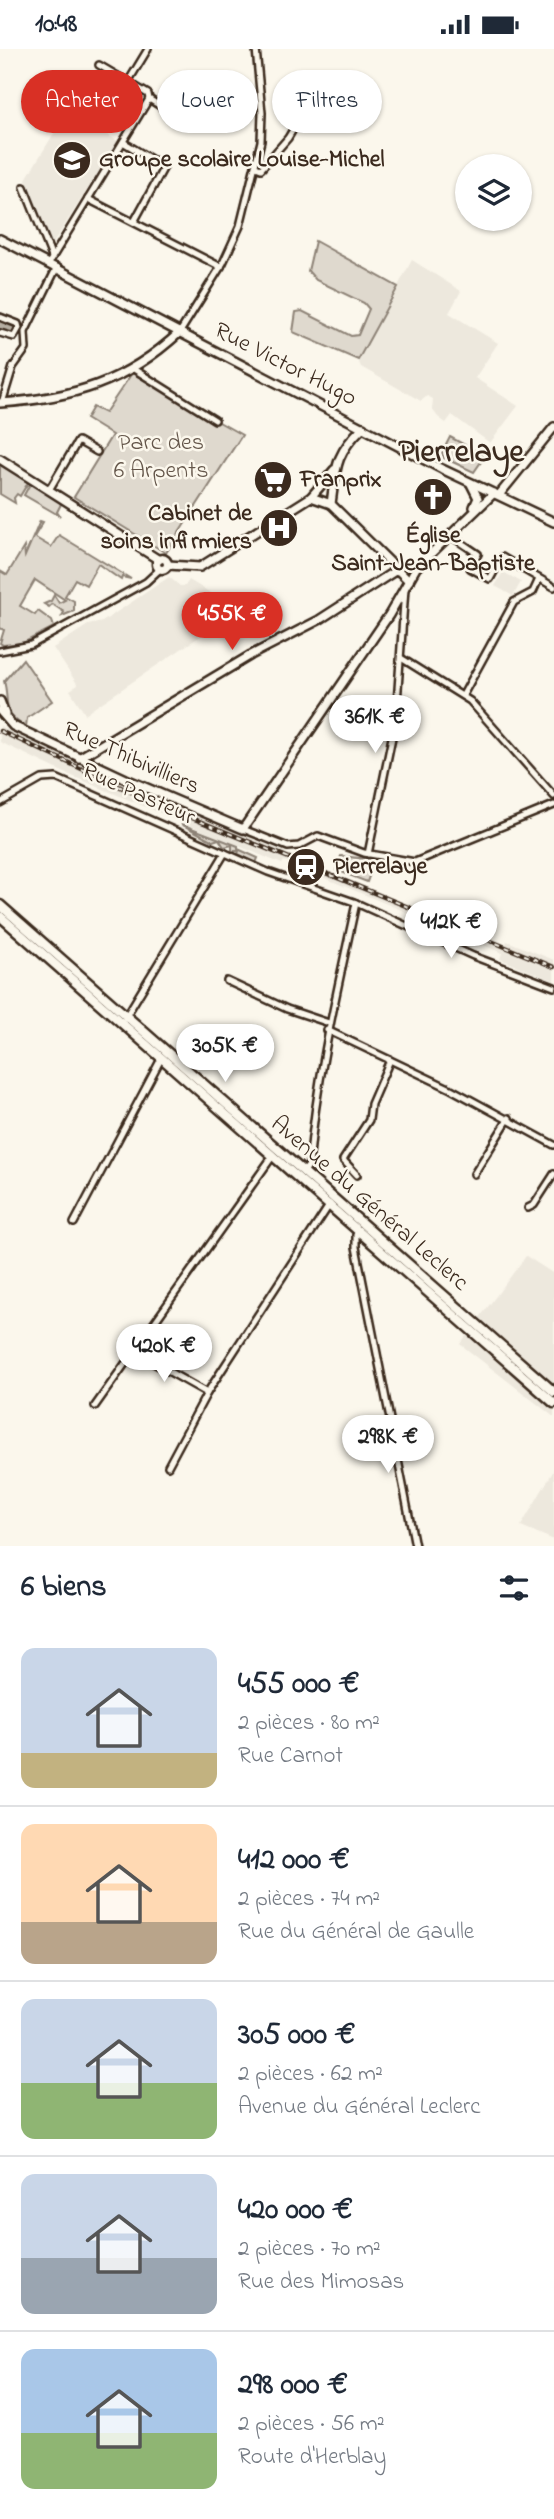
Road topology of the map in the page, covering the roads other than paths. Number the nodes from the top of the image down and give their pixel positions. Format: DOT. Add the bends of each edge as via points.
graph roads {
  1 [pos="148,49"];
  2 [pos="256,49"];
  3 [pos="99,65"];
  4 [pos="108,70"];
  5 [pos="135,70"];
  6 [pos="143,92"];
  7 [pos="149,99"];
  8 [pos="157,104"];
  9 [pos="290,133"];
  10 [pos="123,142"];
  11 [pos="256,167"];
  12 [pos="24,187"];
  13 [pos="89,199"];
  14 [pos="135,220"];
  15 [pos="0,239"];
  16 [pos="50,260"];
  17 [pos="57,267"];
  18 [pos="221,267"];
  19 [pos="0,317"];
  20 [pos="180,332"];
  21 [pos="0,333"];
  22 [pos="132,368"];
  23 [pos="1,403"];
  24 [pos="215,420"];
  25 [pos="363,427"];
  26 [pos="554,427"];
  27 [pos="97,453"];
  28 [pos="0,459"];
  29 [pos="334,470"];
  30 [pos="470,482"];
  31 [pos="49,490"];
  32 [pos="496,494"];
  33 [pos="311,498"];
  34 [pos="331,504"];
  35 [pos="471,514"];
  36 [pos="554,522"];
  37 [pos="450,535"];
  38 [pos="159,560"];
  39 [pos="168,565"];
  40 [pos="160,569"];
  41 [pos="398,569"];
  42 [pos="539,579"];
  43 [pos="407,584"];
  44 [pos="554,587"];
  45 [pos="0,651"];
  46 [pos="401,658"];
  47 [pos="463,695"];
  48 [pos="0,701"];
  49 [pos="0,711"];
  50 [pos="7,718"];
  51 [pos="79,758"];
  52 [pos="554,796"];
  53 [pos="0,803"];
  54 [pos="554,805"];
  55 [pos="243,829"];
  56 [pos="225,853"];
  57 [pos="368,855"];
  58 [pos="356,903"];
  59 [pos="0,905"];
  60 [pos="0,916"];
  61 [pos="227,981"];
  62 [pos="554,987"];
  63 [pos="127,1016"];
  64 [pos="116,1019"];
  65 [pos="328,1026"];
  66 [pos="163,1055"];
  67 [pos="390,1060"];
  68 [pos="509,1118"];
  69 [pos="554,1145"];
  70 [pos="272,1157"];
  71 [pos="305,1171"];
  72 [pos="474,1174"];
  73 [pos="554,1174"];
  74 [pos="357,1175"];
  75 [pos="313,1178"];
  76 [pos="298,1179"];
  77 [pos="306,1186"];
  78 [pos="331,1202"];
  79 [pos="528,1208"];
  80 [pos="74,1223"];
  81 [pos="361,1228"];
  82 [pos="134,1352"];
  83 [pos="554,1392"];
  84 [pos="207,1393"];
  85 [pos="554,1403"];
  86 [pos="95,1406"];
  87 [pos="169,1466"];
  88 [pos="415,1546"];
  1 -- 5 [label="street"];
  2 -- 11 [label="street" via="262,124"];
  3 -- 4 [label="street"];
  6 -- 7 [label="street"];
  7 -- 8 [label="street"];
  7 -- 10 [label="street"];
  9 -- 11 [label="street" via="279,151 261,169"];
  10 -- 13 [label="street"];
  10 -- 14 [label="street" via="164,167"];
  11 -- 18 [label="street" via="240,226"];
  12 -- 16 [label="street"];
  13 -- 14 [label="street"];
  13 -- 16 [label="street"];
  14 -- 18 [label="street"];
  15 -- 16 [label="street, Rue Victor Hugo"];
  16 -- 17 [label="street, Rue Victor Hugo"];
  17 -- 20 [label="street, Rue Victor Hugo"];
  17 -- 23 [label="street" via="29,321 26,349 13,367"];
  18 -- 20 [label="street"];
  19 -- 21 [label="street" via="19,328 14,337"];
  20 -- 22 [label="street"];
  20 -- 25 [label="street, Rue Victor Hugo"];
  22 -- 23 [label="street" via="91,389"];
  22 -- 24 [label="street"];
  25 -- 29 [label="street" via="347,442"];
  25 -- 30 [label="street, Rue Victor Hugo"];
  26 -- 32 [label="street"];
  27 -- 31 [label="street" via="78,441"];
  28 -- 31 [label="street"];
  29 -- 33 [label="street"];
  29 -- 34 [label="street"];
  30 -- 32 [label="street, Rue Victor Hugo"];
  30 -- 35 [label="street" via="478,498"];
  31 -- 38 [label="street"];
  32 -- 35 [label="street"];
  32 -- 36 [label="street, Rue Victor Hugo"];
  33 -- 34 [label="street"];
  33 -- 39 [label="street" via="200,567"];
  34 -- 41 [label="street"];
  35 -- 37 [label="street"];
  37 -- 42 [label="street" via="478,554 470,568 490,579 502,557"];
  37 -- 43 [label="street" via="416,568"];
  38 -- 39 [label="street"];
  38 -- 40 [label="street"];
  39 -- 40 [label="street"];
  40 -- 45 [label="street" via="146,582 31,645"];
  41 -- 43 [label="street"];
  41 -- 51 [label="street" via="320,620 251,655"];
  42 -- 44 [label="street"];
  42 -- 47 [label="street" via="533,592 514,602"];
  43 -- 46 [label="street"];
  43 -- 55 [label="street"];
  46 -- 47 [label="street"];
  46 -- 57 [label="street" via="396,718"];
  47 -- 52 [label="street"];
  48 -- 50 [label="street"];
  49 -- 50 [label="street, Rue Thibivilliers"];
  50 -- 51 [label="street, Rue Thibivilliers" via="13,726"];
  51 -- 55 [label="street, Rue Thibivilliers"];
  53 -- 56 [label="street, Rue Pasteur" via="42,779 56,778"];
  54 -- 57 [label="street" via="415,862"];
  55 -- 57 [label="street" via="288,847 318,836"];
  56 -- 58 [label="street, Rue Pasteur"];
  56 -- 63 [label="street"];
  58 -- 62 [label="street, Rue Pasteur"];
  58 -- 65 [label="street"];
  59 -- 63 [label="main road, Avenue du Général Leclerc"];
  60 -- 64 [label="main road, Avenue du Général Leclerc"];
  61 -- 65 [label="street"];
  63 -- 64 [label="street"];
  63 -- 66 [label="main road, Avenue du Général Leclerc"];
  64 -- 66 [label="main road, Avenue du Général Leclerc"];
  65 -- 67 [label="street"];
  65 -- 71 [label="street"];
  66 -- 70 [label="main road, Avenue du Général Leclerc"];
  66 -- 71 [label="main road, Avenue du Général Leclerc"];
  66 -- 80 [label="street"];
  67 -- 68 [label="street"];
  67 -- 74 [label="street" via="369,1120 343,1160"];
  68 -- 69 [label="street"];
  68 -- 72 [label="street"];
  70 -- 76 [label="main road, Avenue du Général Leclerc"];
  70 -- 82 [label="street"];
  71 -- 75 [label="main road, Avenue du Général Leclerc"];
  71 -- 76 [label="street"];
  73 -- 79 [label="street"];
  75 -- 77 [label="street"];
  75 -- 78 [label="main road, Avenue du Général Leclerc"];
  76 -- 77 [label="main road, Avenue du Général Leclerc"];
  77 -- 78 [label="main road, Avenue du Général Leclerc"];
  78 -- 81 [label="main road, Avenue du Général Leclerc"];
  78 -- 84 [label="street"];
  81 -- 83 [label="main road, Avenue du Général Leclerc"];
  81 -- 85 [label="main road, Avenue du Général Leclerc"];
  81 -- 88 [label="street" via="356,1247"];
  82 -- 84 [label="street"];
  82 -- 86 [label="street"];
  84 -- 87 [label="street"];
}
